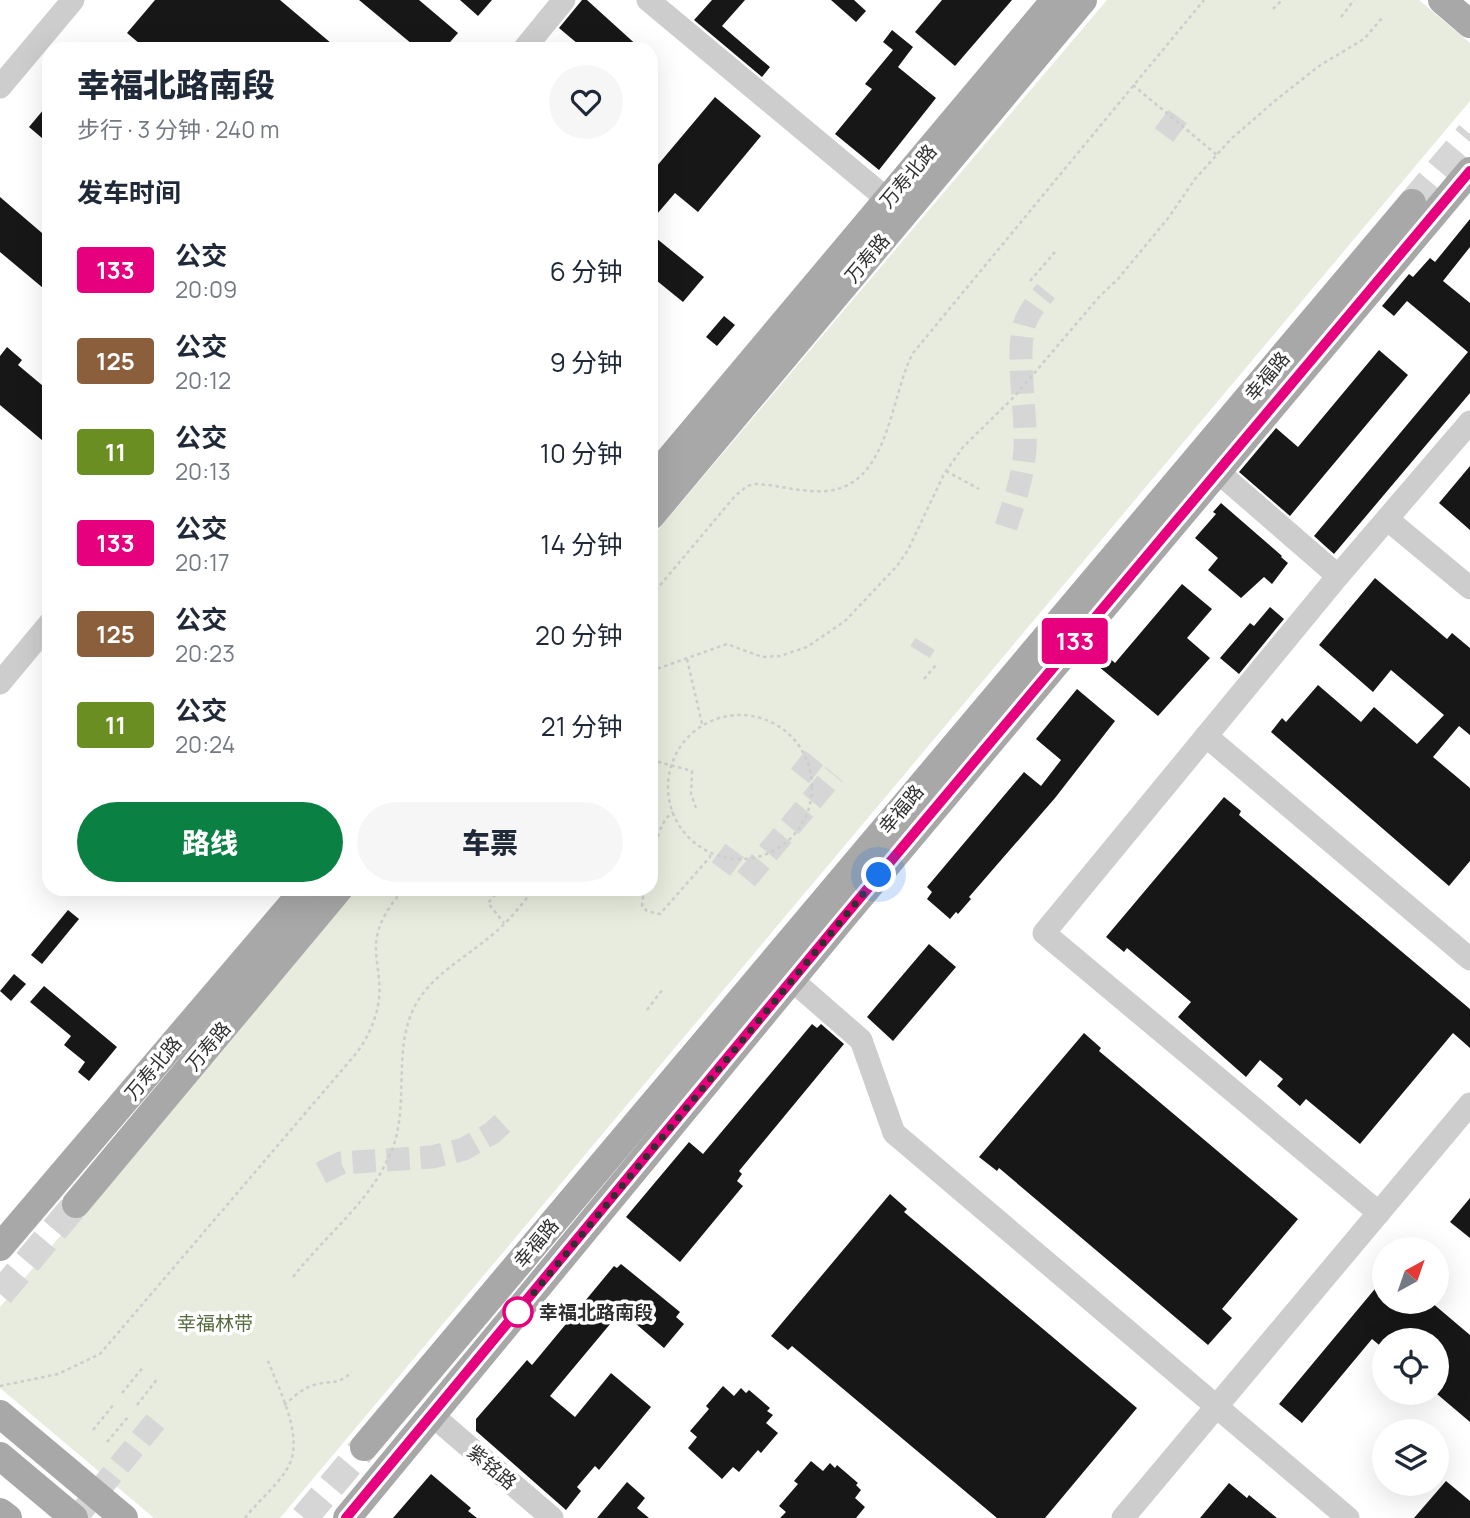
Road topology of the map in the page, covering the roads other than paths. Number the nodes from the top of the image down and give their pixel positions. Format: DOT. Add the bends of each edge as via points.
graph roads {
  1 [pos="73,0"];
  2 [pos="564,0"];
  3 [pos="648,0"];
  4 [pos="1055,0"];
  5 [pos="1083,0"];
  6 [pos="1442,0"];
  7 [pos="1470,24"];
  8 [pos="530,42"];
  9 [pos="0,87"];
  10 [pos="1470,171"];
  11 [pos="888,200"];
  12 [pos="1412,204"];
  13 [pos="1470,422"];
  14 [pos="1217,471"];
  15 [pos="658,473"];
  16 [pos="658,508"];
  17 [pos="1387,519"];
  18 [pos="1338,576"];
  19 [pos="1470,588"];
  20 [pos="42,633"];
  21 [pos="0,684"];
  22 [pos="1206,736"];
  23 [pos="299,896"];
  24 [pos="333,896"];
  25 [pos="1470,959"];
  26 [pos="792,980"];
  27 [pos="1470,1104"];
  28 [pos="76,1204"];
  29 [pos="1379,1213"];
  30 [pos="0,1247"];
  31 [pos="1216,1408"];
  32 [pos="0,1414"];
  33 [pos="432,1415"];
  34 [pos="364,1447"];
  35 [pos="0,1456"];
  36 [pos="0,1512"];
  37 [pos="8,1518"];
  38 [pos="74,1518"];
  39 [pos="124,1518"];
  40 [pos="346,1518"];
  41 [pos="552,1518"];
  42 [pos="1123,1518"];
  43 [pos="1348,1518"];
  1 -- 9 [label="street"];
  2 -- 8 [label="street"];
  3 -- 11 [label="street"];
  4 -- 11 [label="main road, 万寿北路"];
  5 -- 16 [label="main road, 万寿路"];
  6 -- 7 [label="main road"];
  10 -- 14 [label="main road"];
  11 -- 15 [label="main road, 万寿北路"];
  12 -- 34 [label="main road, 幸福路"];
  13 -- 17 [label="street"];
  14 -- 18 [label="street"];
  14 -- 26 [label="main road"];
  17 -- 18 [label="street"];
  17 -- 19 [label="street"];
  18 -- 22 [label="street"];
  20 -- 21 [label="street"];
  22 -- 25 [label="street"];
  22 -- 29 [label="street" via="1044,933"];
  23 -- 30 [label="main road, 万寿北路"];
  24 -- 28 [label="main road, 万寿路"];
  26 -- 31 [label="street" via="861,1040 894,1133"];
  26 -- 33 [label="main road"];
  27 -- 29 [label="street"];
  29 -- 31 [label="street"];
  31 -- 42 [label="street"];
  31 -- 43 [label="street"];
  32 -- 39 [label="main road"];
  33 -- 40 [label="main road"];
  33 -- 41 [label="street, 紫铭路"];
  35 -- 38 [label="main road"];
  36 -- 37 [label="main road"];
}
